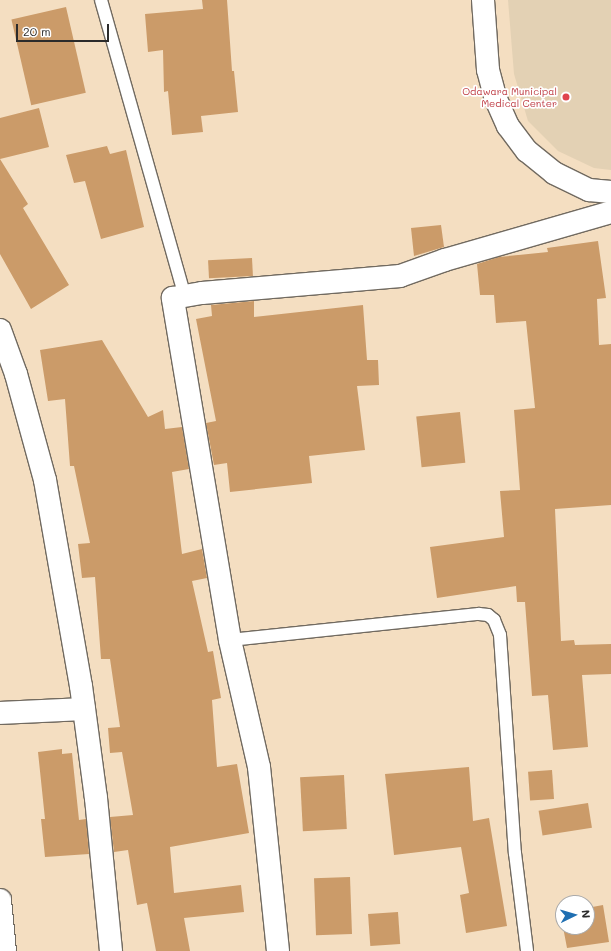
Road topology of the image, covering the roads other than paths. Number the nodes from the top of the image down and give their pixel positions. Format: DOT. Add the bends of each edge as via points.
graph roads {
  1 [pos="101,0"];
  2 [pos="483,0"];
  3 [pos="611,192"];
  4 [pos="611,212"];
  5 [pos="185,296"];
  6 [pos="0,330"];
  7 [pos="230,640"];
  8 [pos="84,709"];
  9 [pos="0,713"];
  10 [pos="0,900"];
  11 [pos="5,951"];
  12 [pos="112,951"];
  13 [pos="278,951"];
  14 [pos="527,951"];
  1 -- 5 [label="lane"];
  2 -- 3 [label="street" via="488,70 495,97 508,126 527,152 554,173 589,190"];
  4 -- 5 [label="street" via="445,260 400,276"];
  5 -- 7 [label="street" via="173,298"];
  6 -- 8 [label="street" via="16,374 45,480"];
  7 -- 13 [label="street" via="259,767"];
  7 -- 14 [label="lane" via="479,614 488,615 494,620 500,635 515,853"];
  8 -- 9 [label="street"];
  8 -- 12 [label="street"];
  10 -- 11 [label="street"];
}
